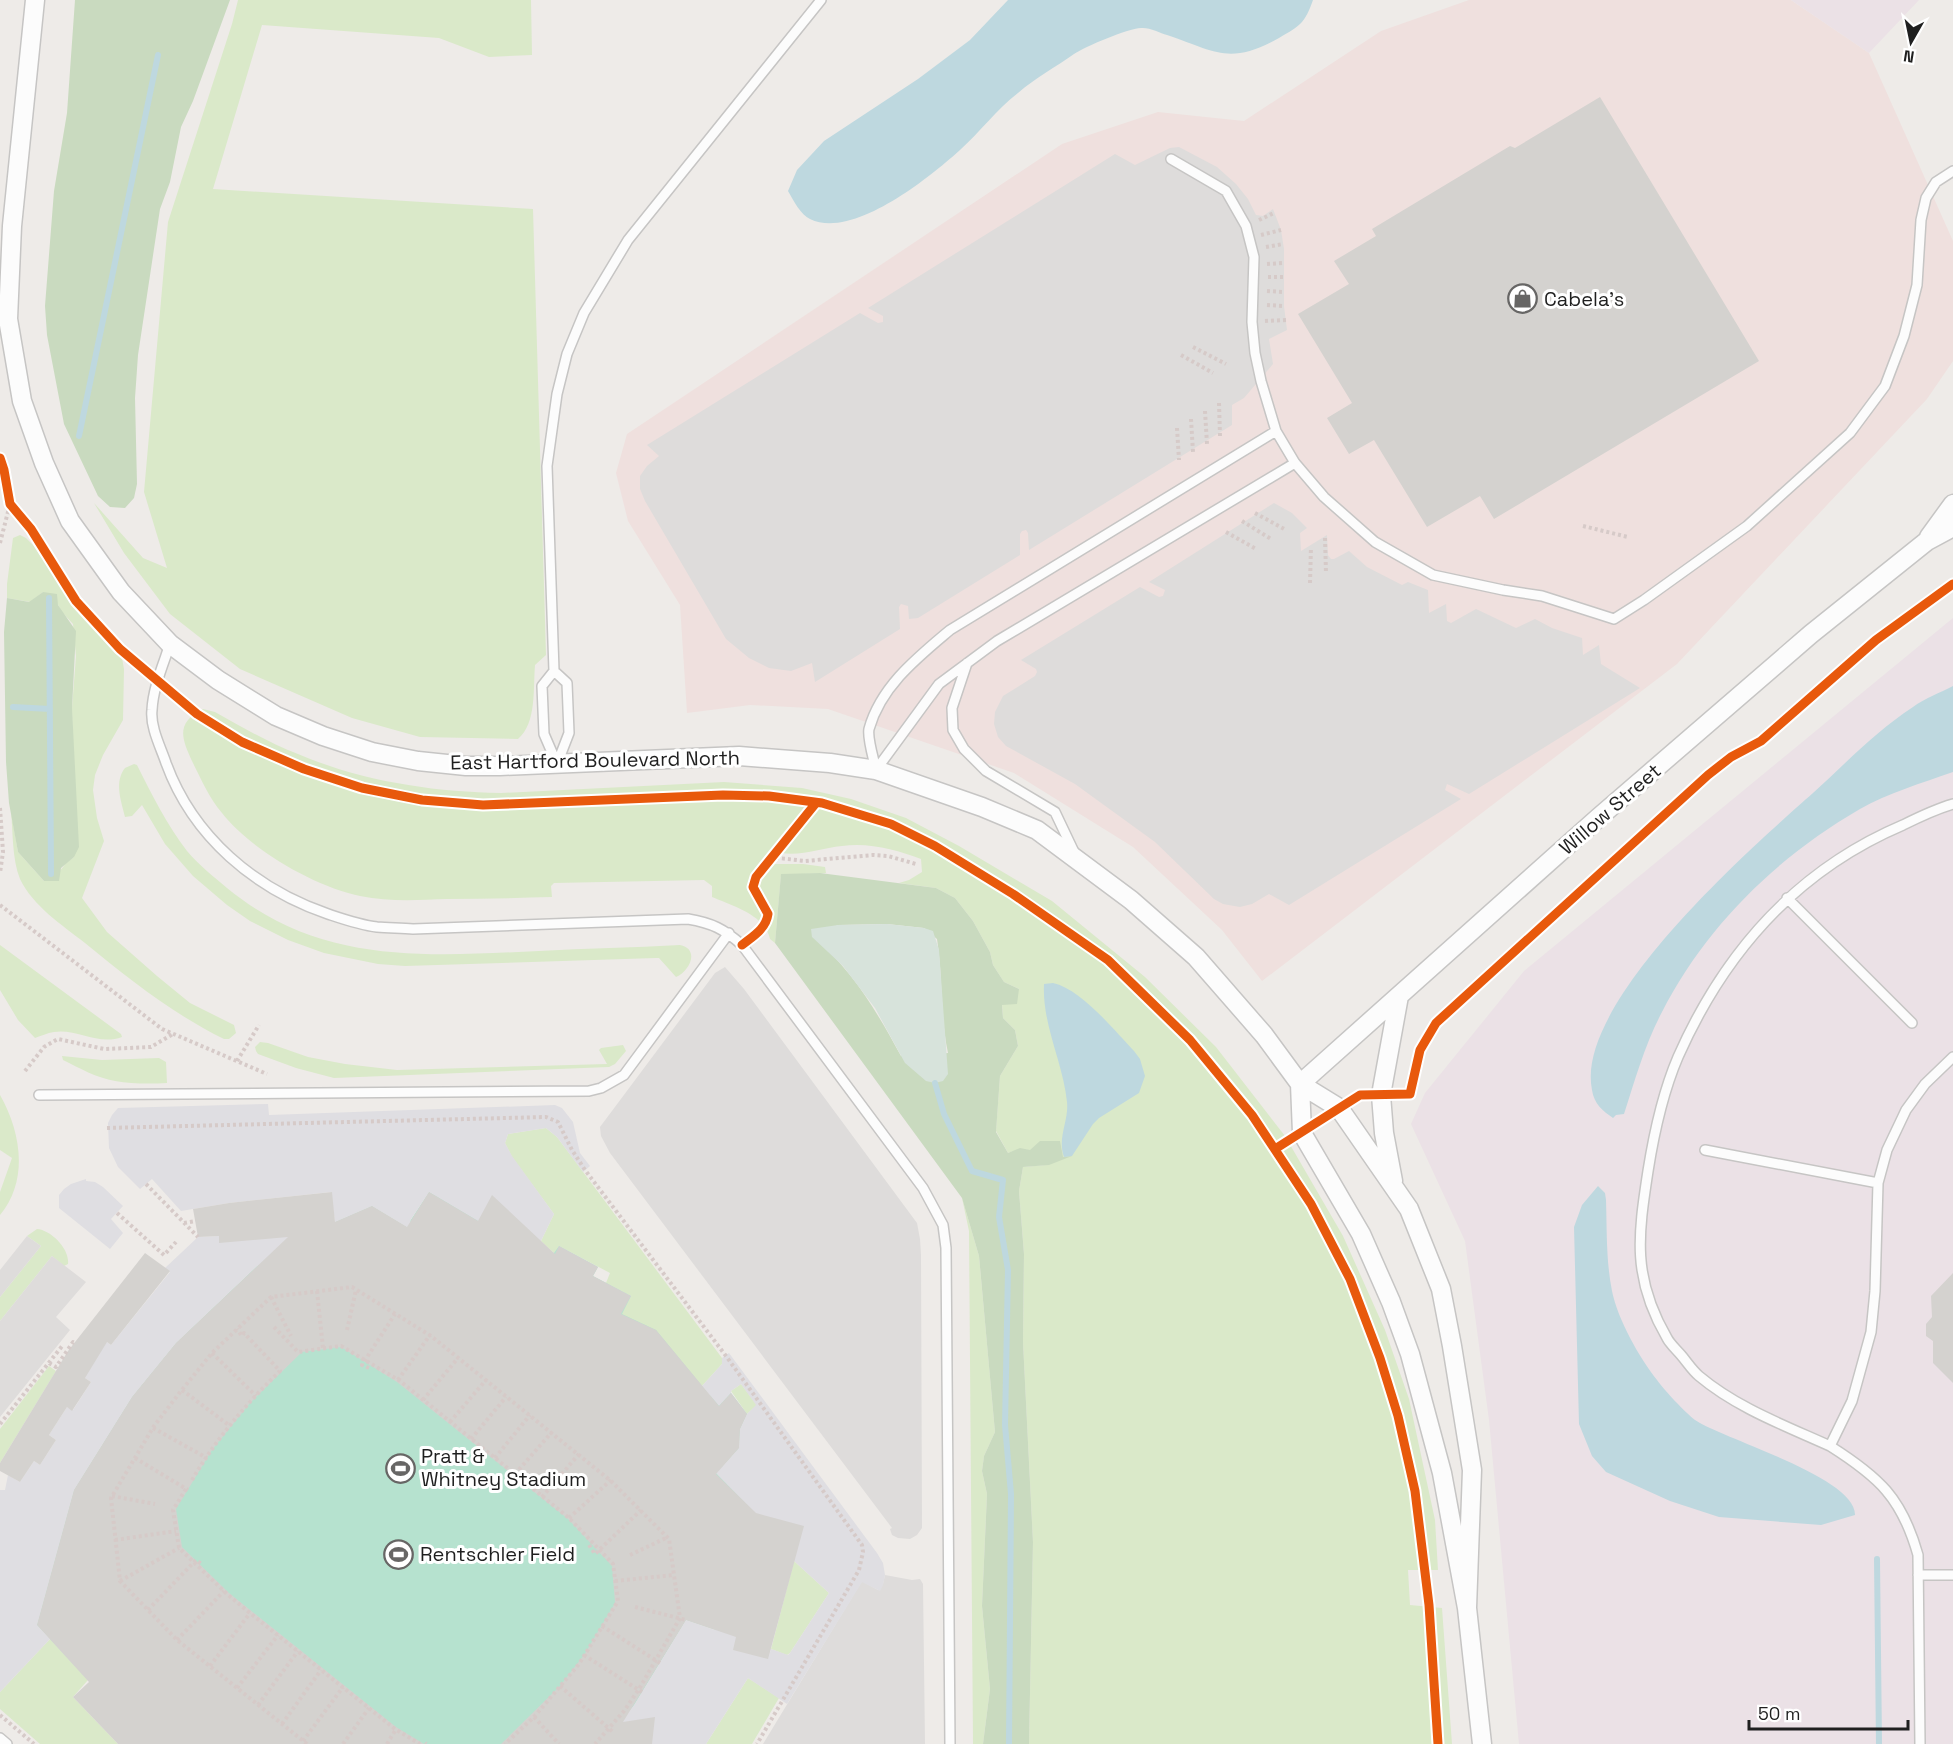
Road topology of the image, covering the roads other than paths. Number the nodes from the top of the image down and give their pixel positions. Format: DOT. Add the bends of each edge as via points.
graph roads {
  1 [pos="35,0"];
  2 [pos="821,0"];
  3 [pos="1171,159"];
  4 [pos="1953,171"];
  5 [pos="1276,431"];
  6 [pos="1295,463"];
  7 [pos="1953,504"];
  8 [pos="1953,528"];
  9 [pos="1927,541"];
  10 [pos="170,644"];
  11 [pos="968,663"];
  12 [pos="554,671"];
  13 [pos="557,764"];
  14 [pos="876,770"];
  15 [pos="1953,804"];
  16 [pos="1078,861"];
  17 [pos="1787,898"];
  18 [pos="729,933"];
  19 [pos="1399,996"];
  20 [pos="1912,1023"];
  21 [pos="1953,1057"];
  22 [pos="1300,1084"];
  23 [pos="39,1095"];
  24 [pos="1705,1150"];
  25 [pos="1878,1183"];
  26 [pos="1395,1188"];
  27 [pos="1830,1446"];
  28 [pos="1918,1575"];
  29 [pos="1953,1575"];
  30 [pos="1467,1608"];
  31 [pos="0,1738"];
  32 [pos="7,1744"];
  33 [pos="950,1744"];
  34 [pos="1482,1744"];
  35 [pos="1920,1744"];
  1 -- 10 [label="street, East Hartford Boulevard North" via="12,226 8,319 22,401 70,520 121,592"];
  2 -- 12 [label="lane" via="628,240 584,313 567,354 547,466"];
  3 -- 5 [label="lane" via="1226,190 1246,226 1254,257 1255,352"];
  4 -- 6 [label="lane" via="1936,182 1926,198 1917,285 1904,336 1885,386 1850,433 1747,526 1614,619 1542,596 1433,575 1375,543 1329,502"];
  5 -- 6 [label="lane"];
  5 -- 14 [label="lane" via="950,630 910,663 884,695 869,731"];
  6 -- 11 [label="lane" via="997,641"];
  7 -- 9 [label="street, Willow Street"];
  8 -- 9 [label="street, Willow Street"];
  9 -- 19 [label="street, Willow Street" via="1811,634"];
  10 -- 13 [label="street, East Hartford Boulevard North" via="276,716 372,752 466,766"];
  10 -- 18 [label="lane" via="151,712 174,784 190,813 240,867 300,904 375,927 688,919 710,923"];
  11 -- 14 [label="lane" via="939,684"];
  11 -- 16 [label="lane" via="952,708 953,730 964,749 986,771 1055,812"];
  12 -- 13 [label="lane" via="542,686 544,734"];
  12 -- 13 [label="lane" via="567,683 569,733"];
  13 -- 14 [label="street, East Hartford Boulevard North" via="739,756"];
  14 -- 16 [label="street, East Hartford Boulevard North" via="1037,830"];
  15 -- 17 [label="lane" via="1874,837 1813,876"];
  16 -- 22 [label="street, East Hartford Boulevard North" via="1131,900 1196,957 1264,1035"];
  17 -- 20 [label="lane"];
  17 -- 27 [label="lane" via="1720,978 1677,1059 1651,1155 1640,1222 1640,1254 1644,1287 1667,1339 1698,1375 1737,1403"];
  18 -- 23 [label="lane" via="624,1075 601,1088 579,1092"];
  18 -- 33 [label="lane" via="742,945 916,1179 943,1225"];
  19 -- 22 [label="street, Willow Street"];
  19 -- 26 [label="street" via="1381,1095"];
  21 -- 25 [label="lane" via="1925,1084 1906,1110 1887,1150"];
  22 -- 26 [label="street" via="1339,1108"];
  22 -- 30 [label="street" via="1302,1133 1361,1234 1410,1354 1442,1473"];
  24 -- 25 [label="lane"];
  25 -- 27 [label="lane" via="1871,1332 1852,1401"];
  26 -- 30 [label="street" via="1409,1209 1441,1289 1454,1357 1472,1470"];
  27 -- 28 [label="lane" via="1862,1466 1887,1490 1903,1513 1918,1555"];
  28 -- 29 [label="lane"];
  28 -- 35 [label="lane"];
  30 -- 34 [label="street"];
  31 -- 32 [label="lane"];
}
